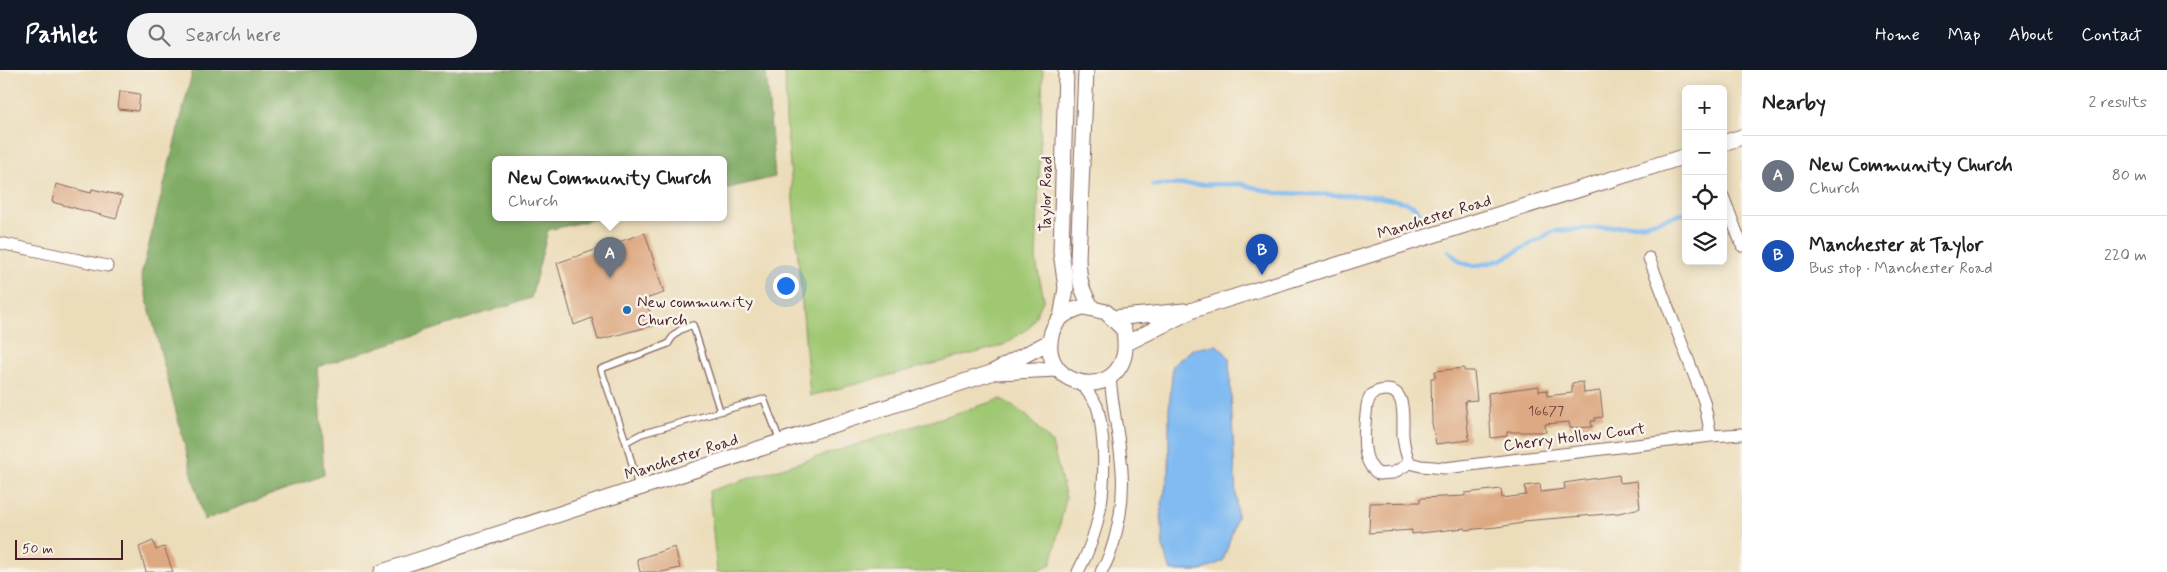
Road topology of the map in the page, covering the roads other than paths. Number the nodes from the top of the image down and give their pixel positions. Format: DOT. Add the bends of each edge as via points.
graph roads {
  1 [pos="1066,70"];
  2 [pos="1086,70"];
  3 [pos="1742,136"];
  4 [pos="1727,142"];
  5 [pos="1682,157"];
  6 [pos="1727,207"];
  7 [pos="0,243"];
  8 [pos="1742,246"];
  9 [pos="1648,258"];
  10 [pos="107,266"];
  11 [pos="1092,308"];
  12 [pos="1194,310"];
  13 [pos="1062,318"];
  14 [pos="1113,318"];
  15 [pos="1049,342"];
  16 [pos="1125,344"];
  17 [pos="1057,369"];
  18 [pos="991,373"];
  19 [pos="1110,376"];
  20 [pos="1082,384"];
  21 [pos="720,411"];
  22 [pos="1742,434"];
  23 [pos="1711,436"];
  24 [pos="626,442"];
  25 [pos="780,442"];
  26 [pos="1410,463"];
  27 [pos="639,488"];
  28 [pos="382,572"];
  29 [pos="1078,572"];
  30 [pos="1101,572"];
  1 -- 13 [label="street, Taylor Road" via="1062,252 1066,288"];
  2 -- 11 [label="street" via="1078,259 1080,284"];
  3 -- 4 [label="street"];
  5 -- 12 [label="street, Manchester Road"];
  6 -- 8 [label="street"];
  7 -- 10 [label="street"];
  9 -- 23 [label="street" via="1704,401"];
  11 -- 13 [label="street" via="1076,309"];
  11 -- 14 [label="street"];
  12 -- 14 [label="street, Manchester Road"];
  12 -- 16 [label="street, Manchester Road"];
  13 -- 15 [label="street" via="1053,328"];
  14 -- 16 [label="street" via="1124,330"];
  15 -- 17 [label="street" via="1050,355"];
  15 -- 18 [label="street, Manchester Road"];
  16 -- 19 [label="street" via="1119,368"];
  17 -- 18 [label="street, Manchester Road"];
  17 -- 20 [label="street"];
  18 -- 25 [label="street, Manchester Road"];
  19 -- 20 [label="street" via="1102,381"];
  19 -- 30 [label="street" via="1124,481 1115,537"];
  20 -- 29 [label="street" via="1097,406 1102,432 1104,488 1093,540"];
  21 -- 24 [label="lane" via="641,434"];
  21 -- 24 [label="lane" via="693,325 680,329 668,344 601,369"];
  21 -- 25 [label="lane" via="764,399"];
  22 -- 23 [label="street, Cherry Hollow Court"];
  23 -- 26 [label="street, Cherry Hollow Court" via="1444,468"];
  24 -- 27 [label="lane"];
  25 -- 27 [label="street, Manchester Road"];
  26 -- 26 [label="street" via="1386,474 1379,474 1369,466 1365,454 1367,405 1368,399 1376,392 1387,390 1400,399 1404,410 1404,443"];
  27 -- 28 [label="street, Manchester Road"];
}
